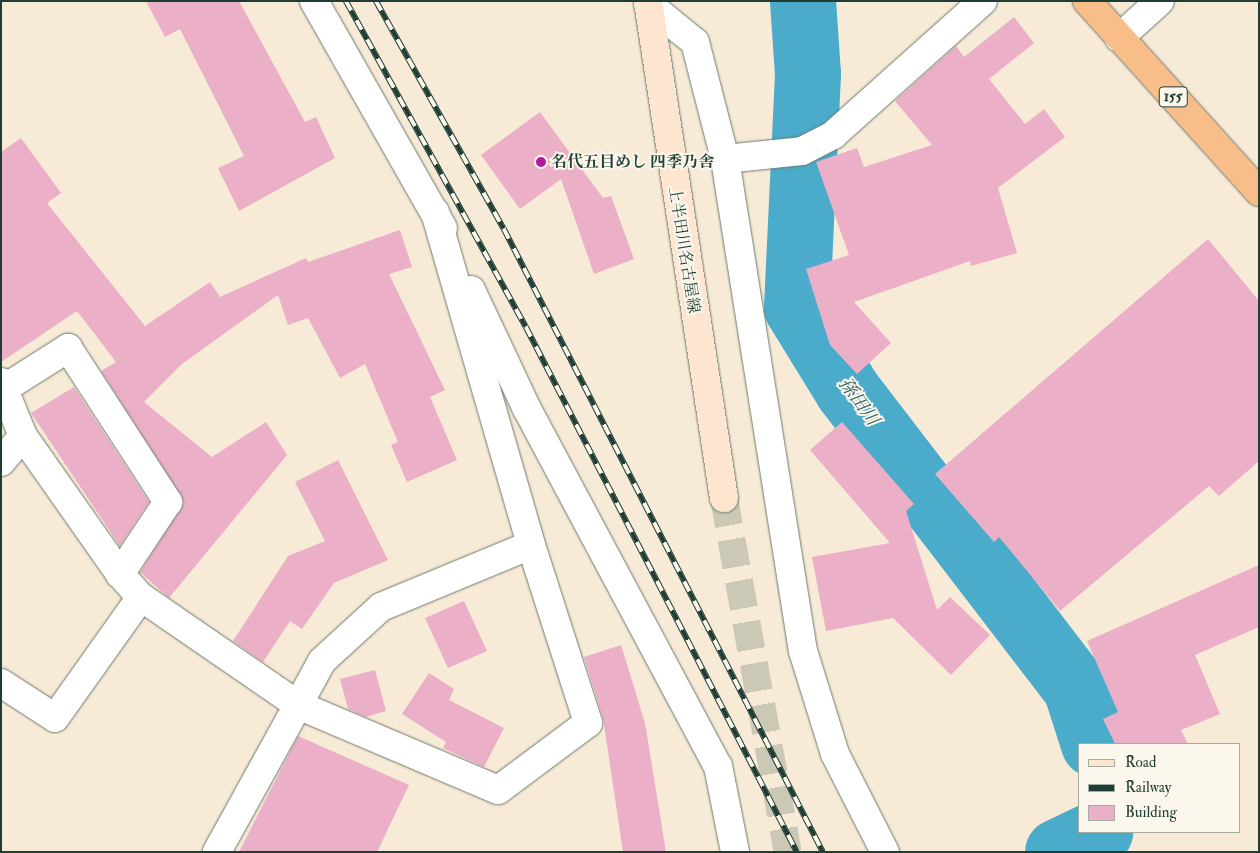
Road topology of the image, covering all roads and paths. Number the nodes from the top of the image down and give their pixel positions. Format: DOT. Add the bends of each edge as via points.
graph roads {
  1 [pos="314,1"];
  2 [pos="983,1"];
  3 [pos="1087,1"];
  4 [pos="1160,1"];
  5 [pos="648,2"];
  6 [pos="1119,38"];
  7 [pos="725,159"];
  8 [pos="1259,192"];
  9 [pos="436,212"];
  10 [pos="3,385"];
  11 [pos="492,405"];
  12 [pos="527,409"];
  13 [pos="23,436"];
  14 [pos="1,462"];
  15 [pos="724,498"];
  16 [pos="531,545"];
  17 [pos="120,574"];
  18 [pos="141,597"];
  19 [pos="1,683"];
  20 [pos="298,704"];
  21 [pos="217,852"];
  22 [pos="735,852"];
  23 [pos="885,852"];
  1 -- 9 [label="street"];
  2 -- 7 [label="street" via="834,135 802,151"];
  3 -- 6 [label="highway, 155"];
  4 -- 6 [label="street"];
  5 -- 7 [label="street" via="696,42"];
  5 -- 15 [label="main road, 上半田川名古屋線"];
  6 -- 8 [label="highway, 155"];
  7 -- 23 [label="street" via="803,651 835,754"];
  9 -- 11 [label="street"];
  9 -- 12 [label="street"];
  10 -- 13 [label="street"];
  10 -- 17 [label="street" via="68,348 168,502"];
  11 -- 12 [label="street"];
  11 -- 16 [label="street"];
  12 -- 22 [label="street" via="718,766"];
  13 -- 14 [label="street"];
  13 -- 17 [label="street"];
  16 -- 20 [label="street" via="381,608 322,661"];
  16 -- 20 [label="street" via="588,722 498,790"];
  17 -- 18 [label="street"];
  18 -- 19 [label="street" via="55,718"];
  18 -- 20 [label="street"];
  20 -- 21 [label="street"];
}
